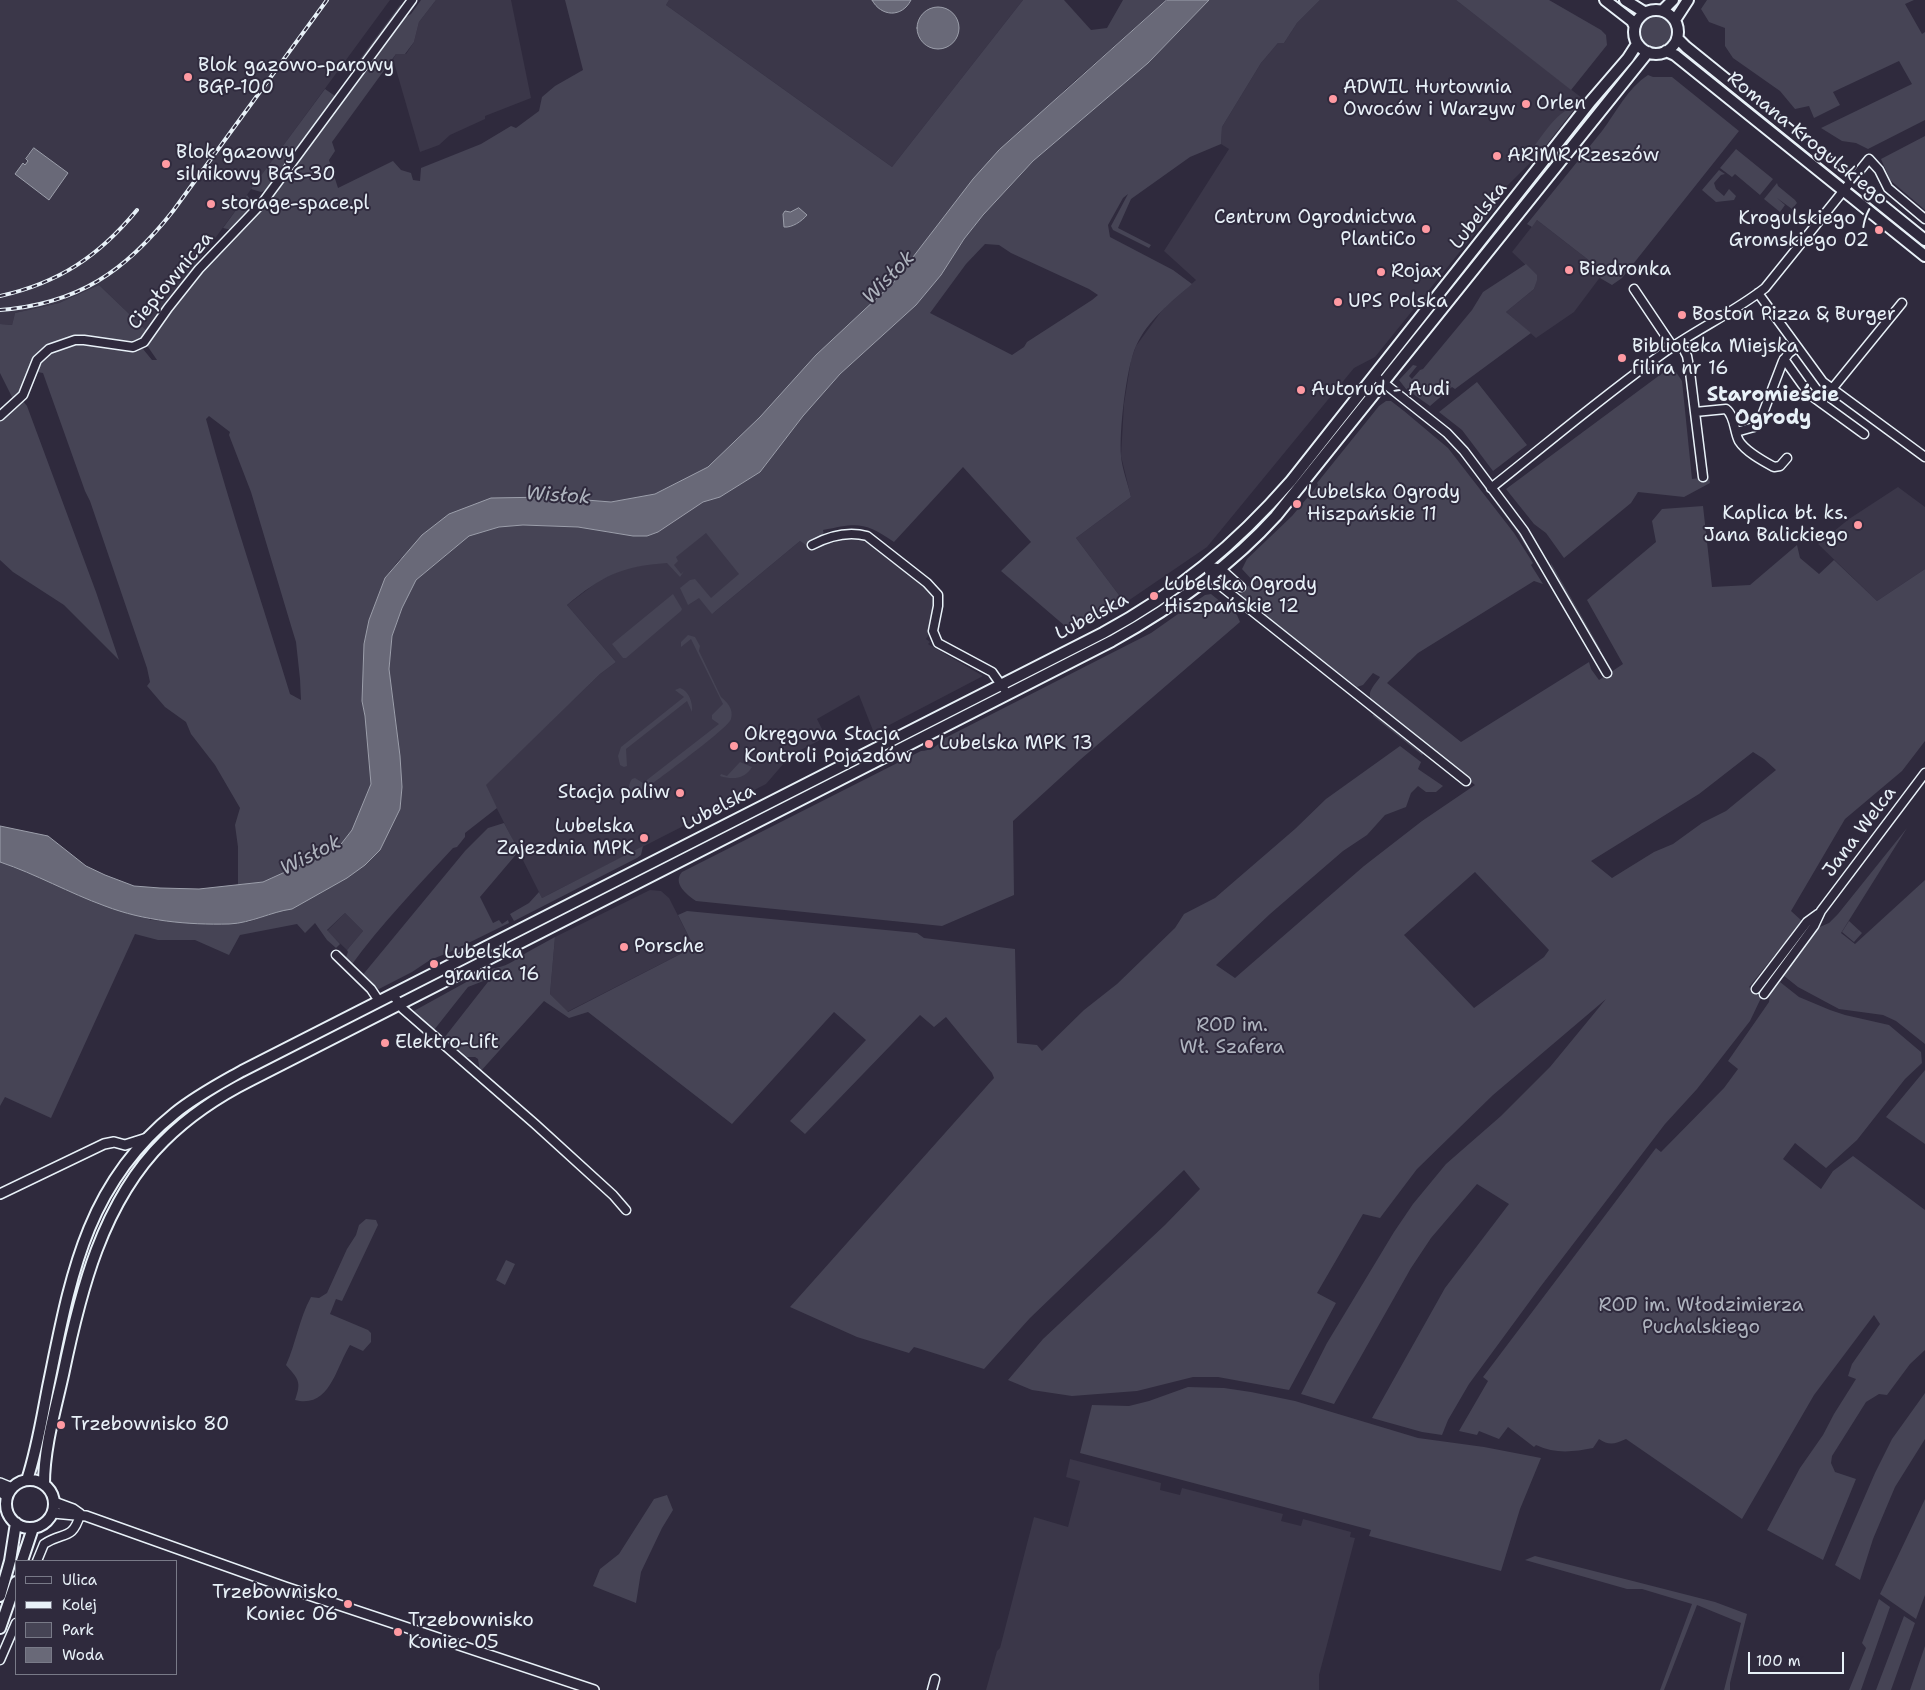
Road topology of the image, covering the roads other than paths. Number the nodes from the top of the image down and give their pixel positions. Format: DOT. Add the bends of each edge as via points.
graph roads {
  1 [pos="412,0"];
  2 [pos="1605,0"];
  3 [pos="1625,0"];
  4 [pos="1673,0"];
  5 [pos="1688,0"];
  6 [pos="1663,10"];
  7 [pos="1644,12"];
  8 [pos="1675,20"];
  9 [pos="1634,25"];
  10 [pos="1677,38"];
  11 [pos="1637,44"];
  12 [pos="1666,51"];
  13 [pos="1648,52"];
  14 [pos="1852,180"];
  15 [pos="1843,190"];
  16 [pos="1925,219"];
  17 [pos="1925,240"];
  18 [pos="1925,256"];
  19 [pos="1634,289"];
  20 [pos="1758,293"];
  21 [pos="1902,303"];
  22 [pos="1680,342"];
  23 [pos="1673,347"];
  24 [pos="1797,347"];
  25 [pos="1784,359"];
  26 [pos="1375,376"];
  27 [pos="1383,384"];
  28 [pos="1832,389"];
  29 [pos="1695,412"];
  30 [pos="0,416"];
  31 [pos="1736,432"];
  32 [pos="1864,434"];
  33 [pos="1787,458"];
  34 [pos="1925,458"];
  35 [pos="1300,469"];
  36 [pos="1309,476"];
  37 [pos="1703,477"];
  38 [pos="1491,488"];
  39 [pos="812,545"];
  40 [pos="1207,566"];
  41 [pos="1221,569"];
  42 [pos="1211,577"];
  43 [pos="1241,587"];
  44 [pos="1607,673"];
  45 [pos="1001,684"];
  46 [pos="1007,695"];
  47 [pos="1925,773"];
  48 [pos="1466,781"];
  49 [pos="1821,911"];
  50 [pos="336,955"];
  51 [pos="1756,989"];
  52 [pos="1764,994"];
  53 [pos="385,998"];
  54 [pos="398,1005"];
  55 [pos="147,1138"];
  56 [pos="125,1145"];
  57 [pos="129,1160"];
  58 [pos="0,1194"];
  59 [pos="626,1210"];
  60 [pos="85,1236"];
  61 [pos="100,1242"];
  62 [pos="28,1480"];
  63 [pos="0,1483"];
  64 [pos="44,1484"];
  65 [pos="6,1492"];
  66 [pos="54,1502"];
  67 [pos="52,1513"];
  68 [pos="80,1515"];
  69 [pos="16,1523"];
  70 [pos="33,1528"];
  71 [pos="22,1560"];
  72 [pos="36,1560"];
  73 [pos="15,1585"];
  74 [pos="0,1596"];
  75 [pos="15,1624"];
  76 [pos="0,1628"];
  77 [pos="0,1660"];
  78 [pos="935,1679"];
  79 [pos="594,1690"];
  80 [pos="932,1690"];
  1 -- 30 [label="street, Ciepłownicza" via="263,202 199,269 144,342 128,346 75,340 49,349 37,360 23,395"];
  2 -- 9 [label="main road"];
  3 -- 7 [label="main road"];
  4 -- 6 [label="main road"];
  5 -- 8 [label="main road"];
  6 -- 7 [label="main road"];
  6 -- 8 [label="main road"];
  7 -- 9 [label="main road"];
  8 -- 10 [label="main road"];
  9 -- 11 [label="main road"];
  10 -- 12 [label="main road"];
  10 -- 14 [label="main road, Romana Krogulskiego"];
  11 -- 13 [label="main road"];
  11 -- 26 [label="main road, Lubelska"];
  12 -- 13 [label="main road"];
  12 -- 15 [label="main road, Romana Krogulskiego"];
  13 -- 27 [label="main road, Lubelska"];
  14 -- 15 [label="street"];
  14 -- 16 [label="street" via="1869,159 1888,188"];
  14 -- 17 [label="main road, Romana Krogulskiego"];
  15 -- 18 [label="main road, Romana Krogulskiego"];
  15 -- 20 [label="street"];
  19 -- 23 [label="street"];
  20 -- 22 [label="street"];
  20 -- 24 [label="street"];
  21 -- 28 [label="street"];
  22 -- 23 [label="street"];
  22 -- 29 [label="street" via="1687,356"];
  23 -- 38 [label="street" via="1627,379"];
  24 -- 25 [label="street"];
  24 -- 28 [label="street" via="1817,376"];
  25 -- 31 [label="street" via="1760,421 1754,427"];
  25 -- 32 [label="street" via="1809,394"];
  26 -- 27 [label="street"];
  26 -- 35 [label="main road, Lubelska"];
  27 -- 36 [label="main road, Lubelska"];
  27 -- 38 [label="street" via="1447,433"];
  28 -- 34 [label="street"];
  29 -- 31 [label="street" via="1726,409"];
  29 -- 37 [label="street"];
  31 -- 33 [label="street" via="1743,446 1774,467 1780,466"];
  35 -- 36 [label="main road" via="1307,470"];
  35 -- 40 [label="main road, Lubelska" via="1261,515"];
  36 -- 41 [label="main road, Lubelska" via="1265,528"];
  38 -- 44 [label="street" via="1541,557"];
  39 -- 45 [label="street" via="825,538 847,534 867,536 938,595 932,631 938,643 992,672"];
  40 -- 41 [label="street"];
  40 -- 42 [label="street"];
  40 -- 45 [label="main road, Lubelska" via="1126,621"];
  41 -- 42 [label="main road, Lubelska"];
  41 -- 43 [label="street"];
  42 -- 46 [label="main road, Lubelska" via="1146,622"];
  42 -- 48 [label="street"];
  45 -- 46 [label="street"];
  45 -- 53 [label="main road, Lubelska"];
  46 -- 54 [label="main road, Lubelska"];
  47 -- 49 [label="street, Jana Welca"];
  49 -- 51 [label="street, Jana Welca" via="1807,922"];
  49 -- 52 [label="street, Jana Welca" via="1814,926"];
  50 -- 53 [label="street"];
  53 -- 54 [label="street" via="397,1000"];
  53 -- 55 [label="main road, Lubelska" via="213,1087 175,1113"];
  54 -- 59 [label="street" via="613,1194"];
  54 -- 61 [label="main road, Lubelska" via="219,1097 192,1117 163,1142 141,1168"];
  55 -- 56 [label="street"];
  55 -- 57 [label="main road, Lubelska"];
  56 -- 57 [label="street"];
  56 -- 58 [label="street" via="104,1144"];
  57 -- 60 [label="main road, Lubelska" via="103,1198"];
  60 -- 61 [label="main road" via="88,1246"];
  60 -- 62 [label="main road, Lubelska" via="63,1312"];
  61 -- 64 [label="main road, Lubelska" via="72,1328 46,1455"];
  62 -- 64 [label="main road"];
  62 -- 65 [label="main road"];
  63 -- 65 [label="street"];
  64 -- 66 [label="main road" via="50,1489"];
  65 -- 69 [label="main road" via="7,1511"];
  66 -- 67 [label="main road"];
  66 -- 68 [label="street"];
  67 -- 68 [label="street"];
  67 -- 70 [label="main road" via="45,1523"];
  68 -- 72 [label="street" via="72,1532 44,1544"];
  68 -- 79 [label="street"];
  69 -- 70 [label="main road"];
  69 -- 74 [label="main road"];
  70 -- 71 [label="main road"];
  73 -- 76 [label="main road"];
  75 -- 77 [label="street"];
  78 -- 80 [label="street"];
}
